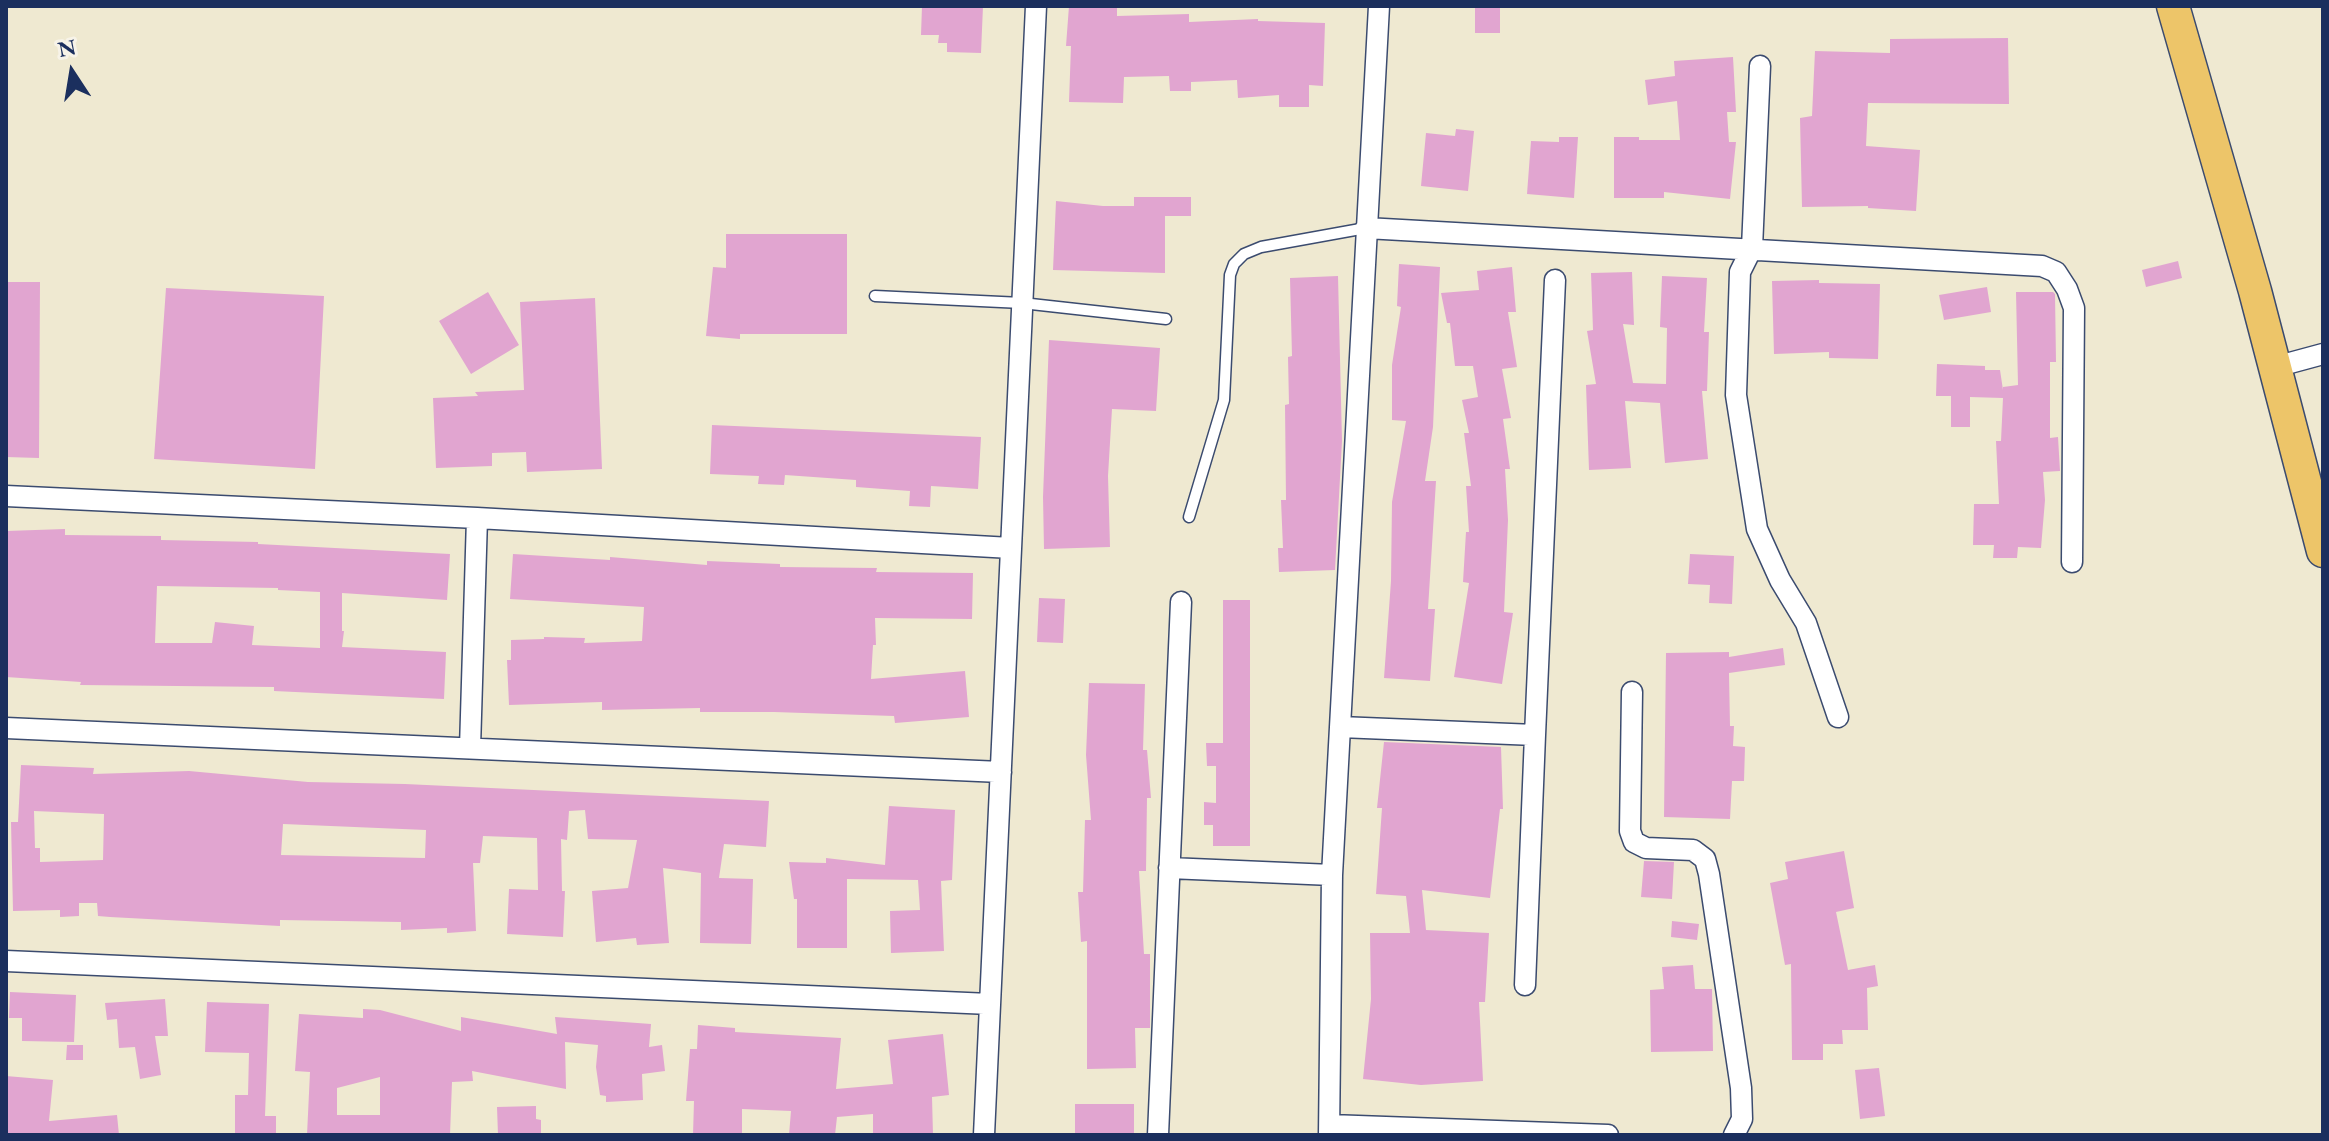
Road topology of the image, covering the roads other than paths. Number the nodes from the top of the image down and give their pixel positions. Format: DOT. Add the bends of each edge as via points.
graph roads {
  1 [pos="1036,6"];
  2 [pos="1379,6"];
  3 [pos="2173,6"];
  4 [pos="1760,66"];
  5 [pos="1366,228"];
  6 [pos="1752,248"];
  7 [pos="1555,280"];
  8 [pos="875,296"];
  9 [pos="1022,303"];
  10 [pos="1166,319"];
  11 [pos="2323,354"];
  12 [pos="2275,367"];
  13 [pos="6,496"];
  14 [pos="1189,517"];
  15 [pos="477,518"];
  16 [pos="1011,548"];
  17 [pos="2323,551"];
  18 [pos="2072,562"];
  19 [pos="1181,602"];
  20 [pos="1632,692"];
  21 [pos="1838,717"];
  22 [pos="1340,727"];
  23 [pos="6,728"];
  24 [pos="1535,735"];
  25 [pos="470,748"];
  26 [pos="1001,772"];
  27 [pos="1169,868"];
  28 [pos="1332,875"];
  29 [pos="6,961"];
  30 [pos="1525,985"];
  31 [pos="990,1004"];
  32 [pos="1329,1130"];
  33 [pos="984,1135"];
  34 [pos="1158,1135"];
  35 [pos="1608,1135"];
  36 [pos="1734,1135"];
  1 -- 9 [label="street"];
  2 -- 5 [label="street"];
  3 -- 12 [label="main road"];
  4 -- 6 [label="street"];
  5 -- 6 [label="street"];
  5 -- 14 [label="lane" via="1261,247 1234,264 1223,408"];
  5 -- 22 [label="street"];
  6 -- 18 [label="street" via="2042,266 2056,272 2074,308"];
  6 -- 21 [label="street" via="1740,272 1736,395 1751,498 1757,529 1806,623"];
  7 -- 24 [label="street"];
  8 -- 9 [label="lane"];
  9 -- 10 [label="lane"];
  9 -- 16 [label="street"];
  11 -- 12 [label="street"];
  12 -- 17 [label="main road"];
  13 -- 15 [label="street"];
  15 -- 16 [label="street"];
  15 -- 25 [label="street"];
  16 -- 26 [label="street"];
  19 -- 27 [label="street"];
  20 -- 36 [label="street" via="1634,842 1646,848 1693,850 1705,859 1709,874 1741,1088 1742,1119"];
  22 -- 24 [label="street"];
  22 -- 28 [label="street"];
  23 -- 25 [label="street"];
  24 -- 30 [label="street"];
  25 -- 26 [label="street"];
  26 -- 31 [label="street"];
  27 -- 28 [label="street"];
  27 -- 34 [label="street"];
  28 -- 32 [label="street"];
  29 -- 31 [label="street"];
  31 -- 33 [label="street"];
  32 -- 35 [label="street"];
}
